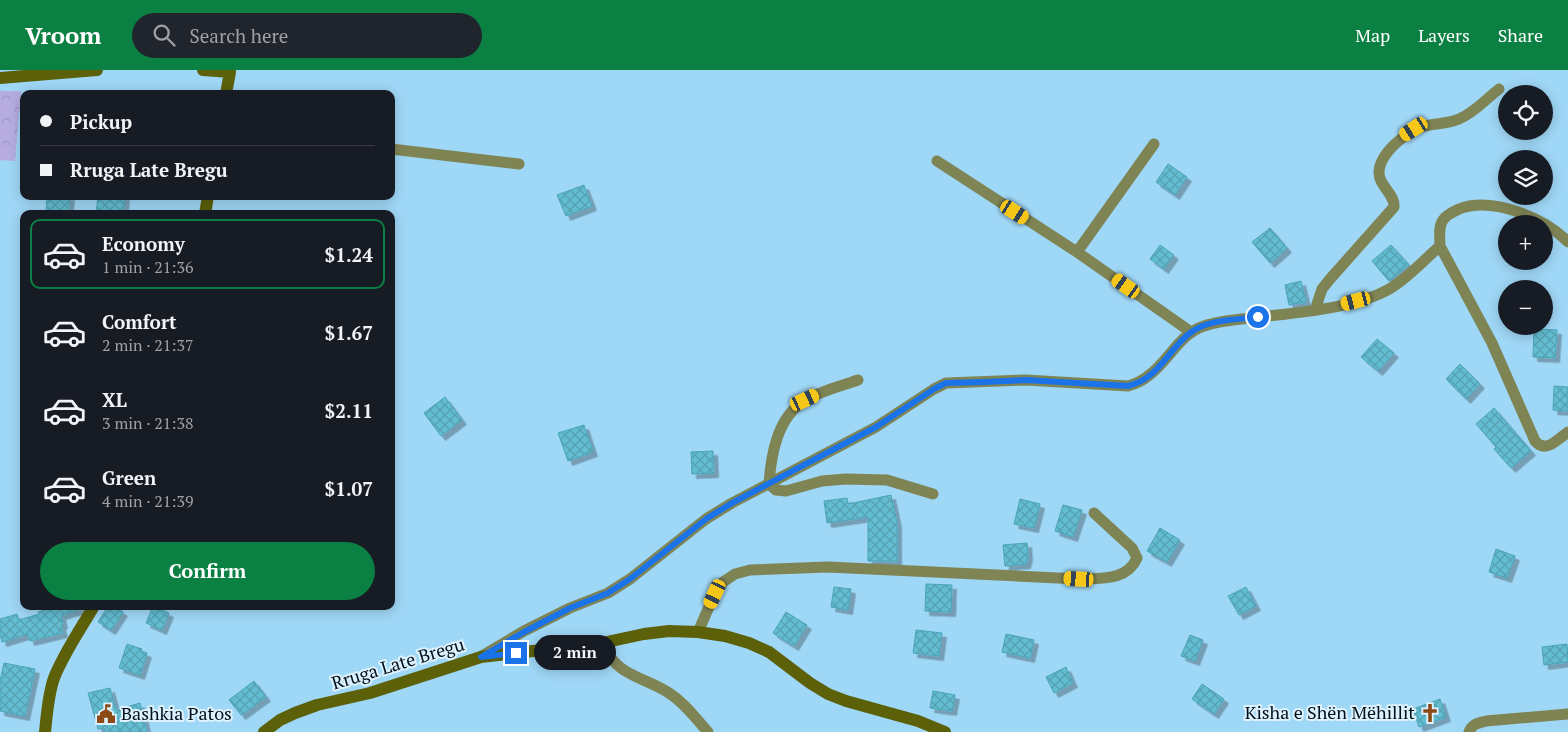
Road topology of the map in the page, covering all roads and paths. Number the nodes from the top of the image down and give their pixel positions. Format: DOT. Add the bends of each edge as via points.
graph roads {
  1 [pos="97,70"];
  2 [pos="203,70"];
  3 [pos="0,78"];
  4 [pos="227,90"];
  5 [pos="1498,90"];
  6 [pos="1154,144"];
  7 [pos="395,148"];
  8 [pos="937,161"];
  9 [pos="519,164"];
  10 [pos="1568,242"];
  11 [pos="1440,246"];
  12 [pos="1077,252"];
  13 [pos="1315,310"];
  14 [pos="1191,332"];
  15 [pos="858,380"];
  16 [pos="1568,432"];
  17 [pos="769,484"];
  18 [pos="933,494"];
  19 [pos="1094,513"];
  20 [pos="92,610"];
  21 [pos="698,632"];
  22 [pos="602,643"];
  23 [pos="481,657"];
  24 [pos="1568,714"];
  25 [pos="45,732"];
  26 [pos="264,732"];
  27 [pos="708,732"];
  28 [pos="945,732"];
  29 [pos="1469,732"];
  1 -- 3 [label="main road"];
  2 -- 4 [label="main road" via="230,72"];
  5 -- 13 [label="street" via="1454,122 1414,129 1387,154 1379,173 1393,198 1394,207 1322,289"];
  6 -- 12 [label="street"];
  7 -- 9 [label="street"];
  8 -- 12 [label="street"];
  10 -- 11 [label="street" via="1538,220 1478,205 1456,210 1443,220"];
  11 -- 13 [label="street" via="1391,288 1371,297"];
  11 -- 16 [label="street" via="1492,343 1535,441 1544,447"];
  12 -- 14 [label="street"];
  13 -- 14 [label="street" via="1220,322"];
  14 -- 17 [label="street" via="1149,376 1128,386 1026,380 946,383 876,427"];
  15 -- 17 [label="street" via="805,400 788,416 773,452"];
  17 -- 18 [label="street" via="776,490 786,491 822,481 887,480"];
  17 -- 23 [label="street" via="706,519 608,593 570,608"];
  19 -- 21 [label="street" via="1132,548 1137,558 1133,567 1121,575 1079,579 828,567 750,570 723,582"];
  20 -- 25 [label="main road" via="54,680"];
  21 -- 22 [label="main road, Rruga Late Bregu" via="669,631"];
  21 -- 28 [label="main road, Rruga Late Bregu" via="749,642 769,652 828,694"];
  22 -- 23 [label="main road, Rruga Late Bregu"];
  22 -- 27 [label="street" via="621,669 670,694"];
  23 -- 26 [label="main road, Rruga Late Bregu" via="295,713"];
  24 -- 29 [label="street" via="1486,721 1476,723"];
}
